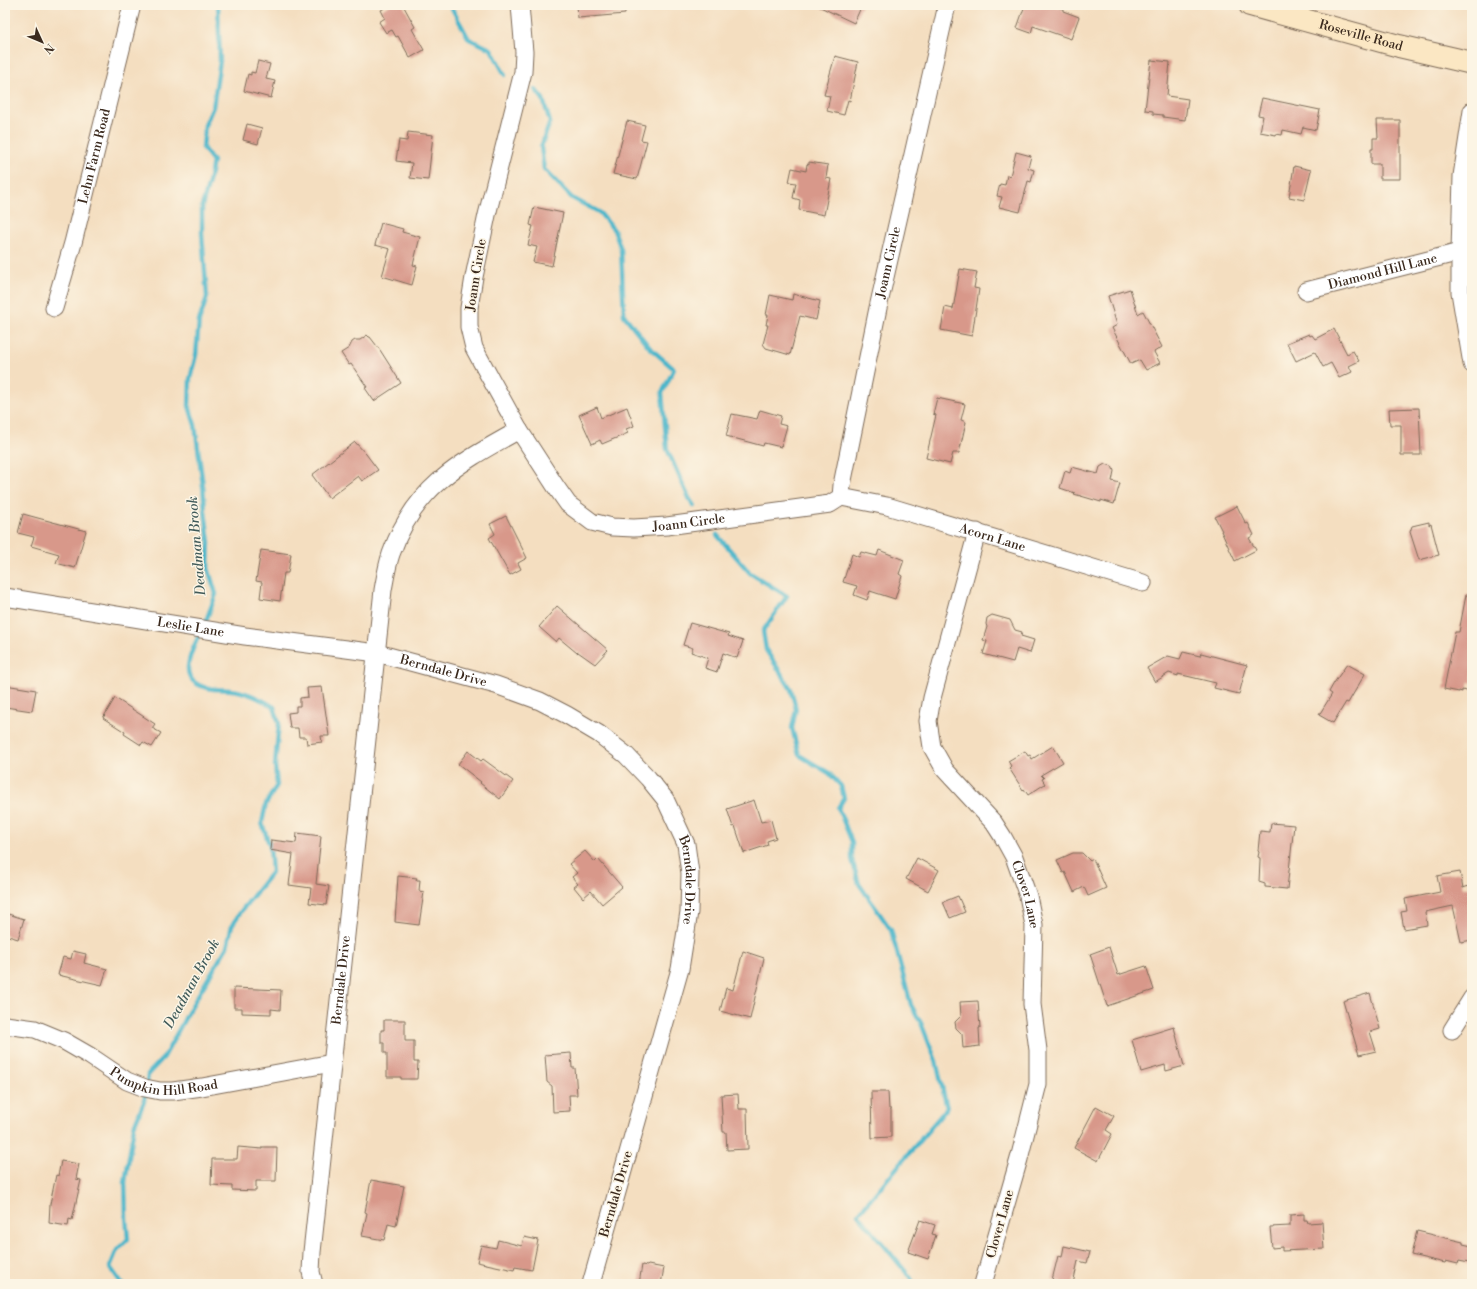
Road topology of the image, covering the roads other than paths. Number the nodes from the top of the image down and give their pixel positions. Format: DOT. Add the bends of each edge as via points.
graph roads {
  1 [pos="132,5"];
  2 [pos="520,5"];
  3 [pos="947,5"];
  4 [pos="1250,5"];
  5 [pos="1472,63"];
  6 [pos="1472,111"];
  7 [pos="1460,252"];
  8 [pos="1306,291"];
  9 [pos="54,308"];
  10 [pos="1472,364"];
  11 [pos="519,430"];
  12 [pos="841,497"];
  13 [pos="977,532"];
  14 [pos="1143,583"];
  15 [pos="5,597"];
  16 [pos="377,653"];
  17 [pos="1472,998"];
  18 [pos="5,1025"];
  19 [pos="1452,1030"];
  20 [pos="332,1063"];
  21 [pos="314,1284"];
  22 [pos="591,1284"];
  23 [pos="983,1284"];
  1 -- 9 [label="street, Lehn Farm Road" via="73,243"];
  2 -- 11 [label="street, Joann Circle" via="524,45 523,72 487,215 469,308 469,327 474,348"];
  3 -- 12 [label="street, Joann Circle" via="878,308"];
  4 -- 5 [label="street, Roseville Road" via="1399,46"];
  6 -- 7 [label="street" via="1462,176"];
  7 -- 8 [label="street, Diamond Hill Lane"];
  7 -- 10 [label="street" via="1460,292"];
  11 -- 12 [label="street, Joann Circle" via="568,504 592,522 612,527 667,526 830,504"];
  11 -- 16 [label="street, Berndale Drive" via="457,466 436,483 415,506 400,530 390,556 383,590"];
  12 -- 13 [label="street, Acorn Lane" via="887,506"];
  13 -- 14 [label="street, Acorn Lane"];
  13 -- 23 [label="street, Clover Lane" via="928,721 932,747 945,770 994,822 1014,857 1028,896 1034,925 1032,1004 1038,1050 1038,1084 1020,1159"];
  15 -- 16 [label="street, Leslie Lane" via="214,632"];
  16 -- 20 [label="street, Berndale Drive"];
  16 -- 22 [label="street, Berndale Drive" via="496,685 540,701 593,730 626,755 648,778 665,799 686,844 690,873 689,912 680,969"];
  17 -- 19 [label="street"];
  18 -- 20 [label="street, Pumpkin Hill Road" via="35,1029 64,1041 127,1081 160,1091 202,1087"];
  20 -- 21 [label="street, Berndale Drive" via="312,1252 311,1272"];
}
